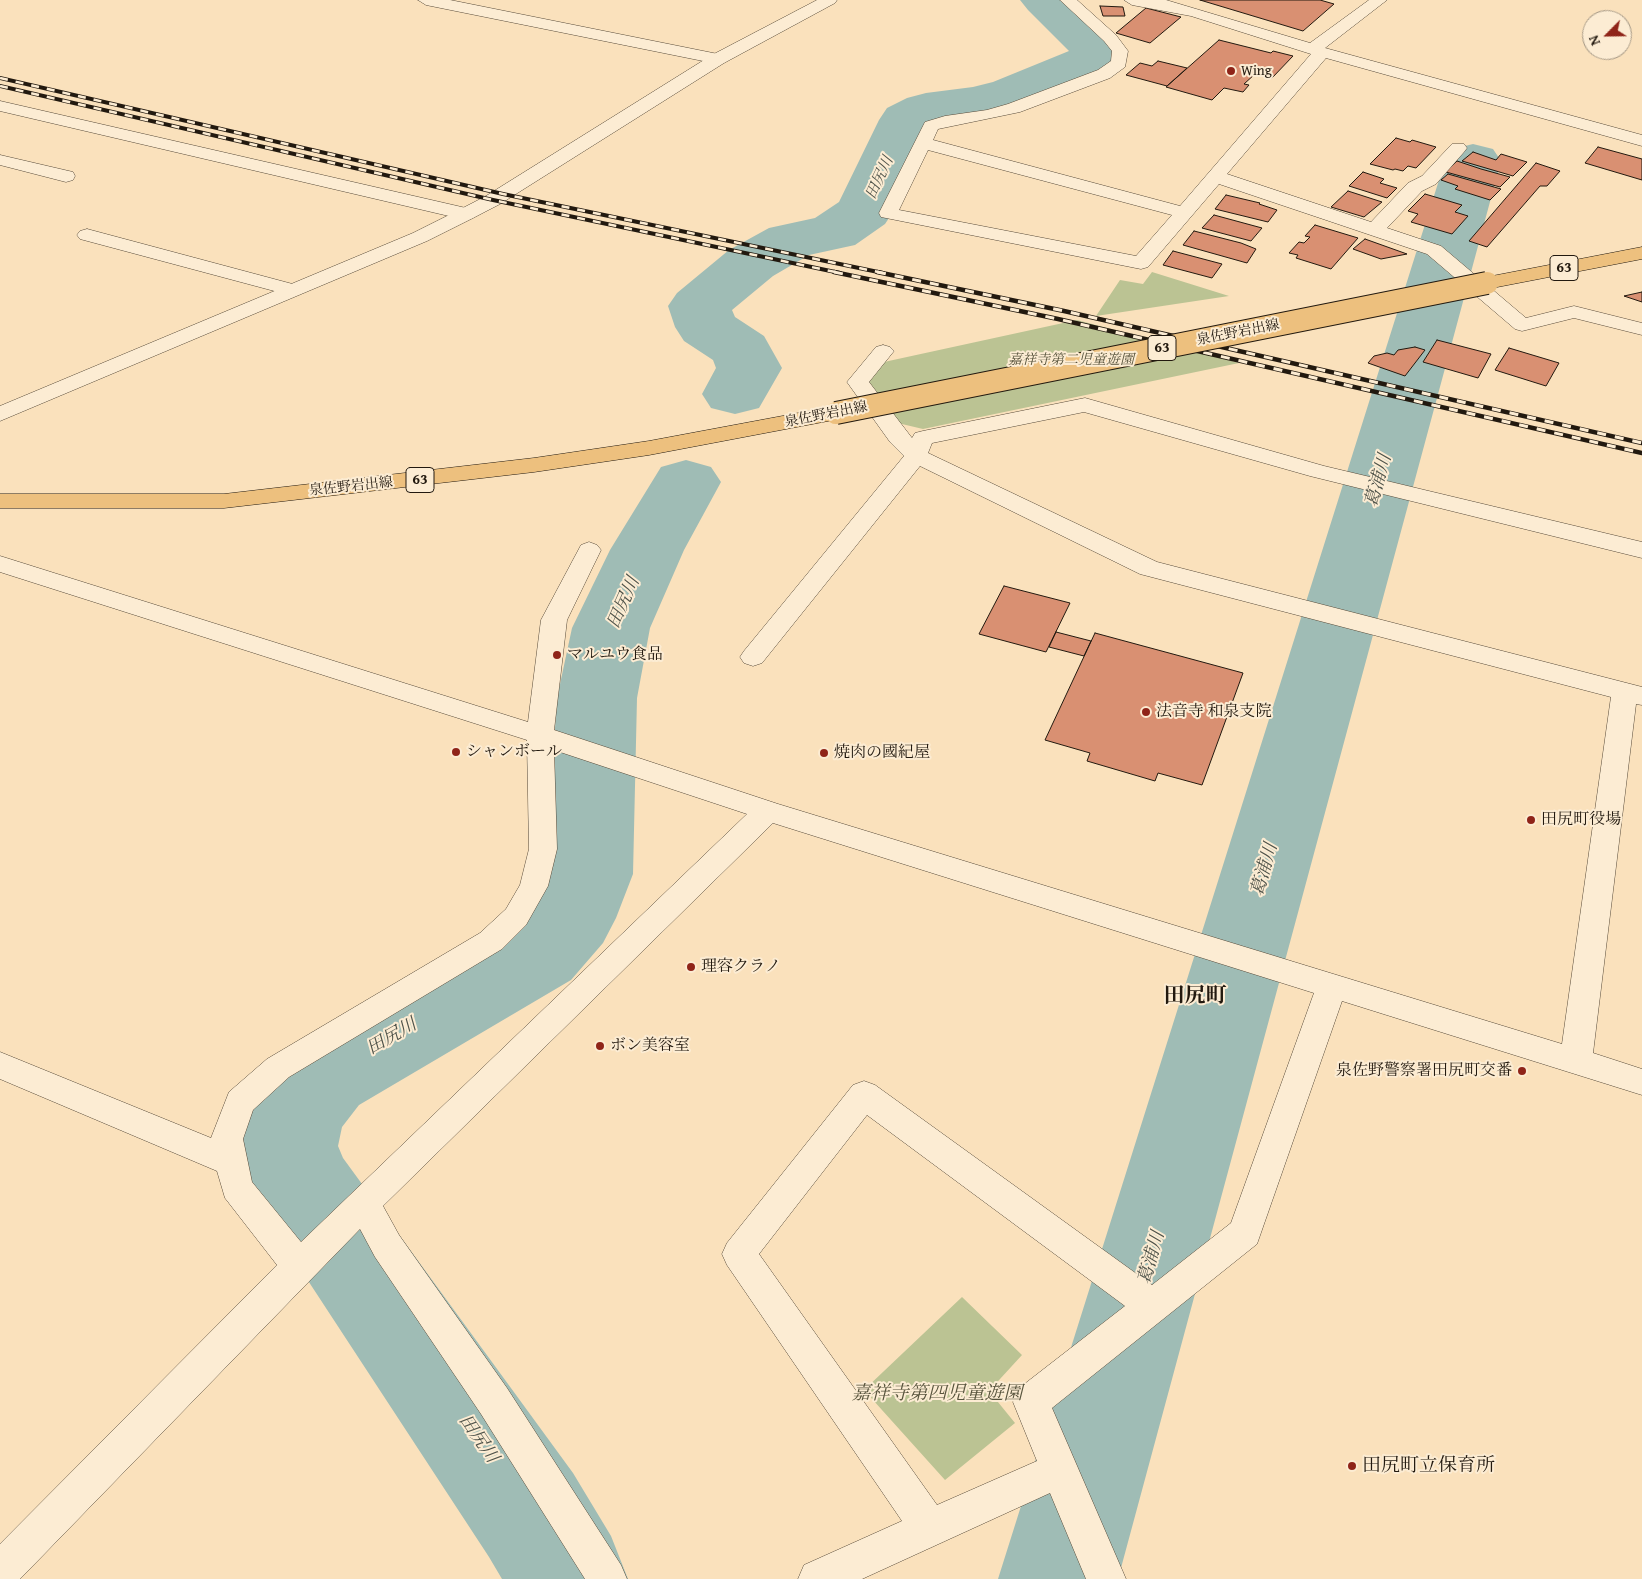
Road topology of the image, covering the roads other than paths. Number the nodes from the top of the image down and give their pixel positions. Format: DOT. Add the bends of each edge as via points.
graph roads {
  1 [pos="426,0"];
  2 [pos="829,0"];
  3 [pos="1068,0"];
  4 [pos="1132,0"];
  5 [pos="1379,0"];
  6 [pos="1318,50"];
  7 [pos="718,59"];
  8 [pos="0,106"];
  9 [pos="1642,141"];
  10 [pos="923,143"];
  11 [pos="1458,148"];
  12 [pos="0,160"];
  13 [pos="66,176"];
  14 [pos="1217,177"];
  15 [pos="1186,213"];
  16 [pos="466,214"];
  17 [pos="1374,230"];
  18 [pos="87,234"];
  19 [pos="1642,253"];
  20 [pos="294,290"];
  21 [pos="1642,329"];
  22 [pos="883,351"];
  23 [pos="2,412"];
  24 [pos="916,456"];
  25 [pos="0,501"];
  26 [pos="589,550"];
  27 [pos="1642,550"];
  28 [pos="0,564"];
  29 [pos="754,657"];
  30 [pos="1633,694"];
  31 [pos="540,735"];
  32 [pos="768,811"];
  33 [pos="1332,985"];
  34 [pos="1576,1060"];
  35 [pos="0,1065"];
  36 [pos="1642,1082"];
  37 [pos="232,1162"];
  38 [pos="364,1204"];
  39 [pos="299,1266"];
  40 [pos="1153,1306"];
  41 [pos="1059,1470"];
  42 [pos="930,1528"];
  43 [pos="0,1572"];
  44 [pos="608,1579"];
  45 [pos="818,1579"];
  46 [pos="1106,1579"];
  1 -- 7 [label="street"];
  2 -- 7 [label="street"];
  3 -- 10 [label="street" via="1110,38 1120,51 1119,63 1104,74 1014,108 931,126"];
  4 -- 6 [label="street" via="1197,13"];
  5 -- 6 [label="street"];
  6 -- 9 [label="street"];
  6 -- 14 [label="street"];
  7 -- 16 [label="street"];
  8 -- 16 [label="street"];
  10 -- 15 [label="street"];
  10 -- 15 [label="street" via="888,213 1141,263"];
  11 -- 17 [label="street" via="1429,180 1415,187"];
  12 -- 13 [label="street"];
  14 -- 15 [label="street"];
  14 -- 17 [label="street"];
  16 -- 20 [label="street"];
  17 -- 21 [label="street" via="1434,250 1522,325 1574,312"];
  18 -- 20 [label="street"];
  19 -- 25 [label="main road, 泉佐野岩出線 / 63, bridge" via="836,413 553,463 224,501"];
  20 -- 23 [label="street"];
  22 -- 24 [label="street" via="858,382"];
  24 -- 27 [label="street" via="924,438 1085,405 1318,471"];
  24 -- 29 [label="street"];
  24 -- 30 [label="street" via="1149,568"];
  26 -- 31 [label="street" via="554,620"];
  28 -- 31 [label="street"];
  30 -- 34 [label="street"];
  31 -- 32 [label="street"];
  31 -- 37 [label="street" via="543,849 534,886 516,917 491,941 278,1068 240,1102 226,1139"];
  32 -- 33 [label="street"];
  32 -- 38 [label="street"];
  33 -- 34 [label="street"];
  33 -- 40 [label="street" via="1246,1233"];
  34 -- 36 [label="street"];
  35 -- 37 [label="street"];
  37 -- 39 [label="street" via="237,1188"];
  38 -- 39 [label="street"];
  38 -- 44 [label="street" via="387,1246 494,1401"];
  39 -- 43 [label="street"];
  40 -- 41 [label="street" via="1031,1402"];
  40 -- 42 [label="street" via="864,1095 739,1254"];
  41 -- 42 [label="street"];
  41 -- 46 [label="street"];
  42 -- 45 [label="street"];
}
